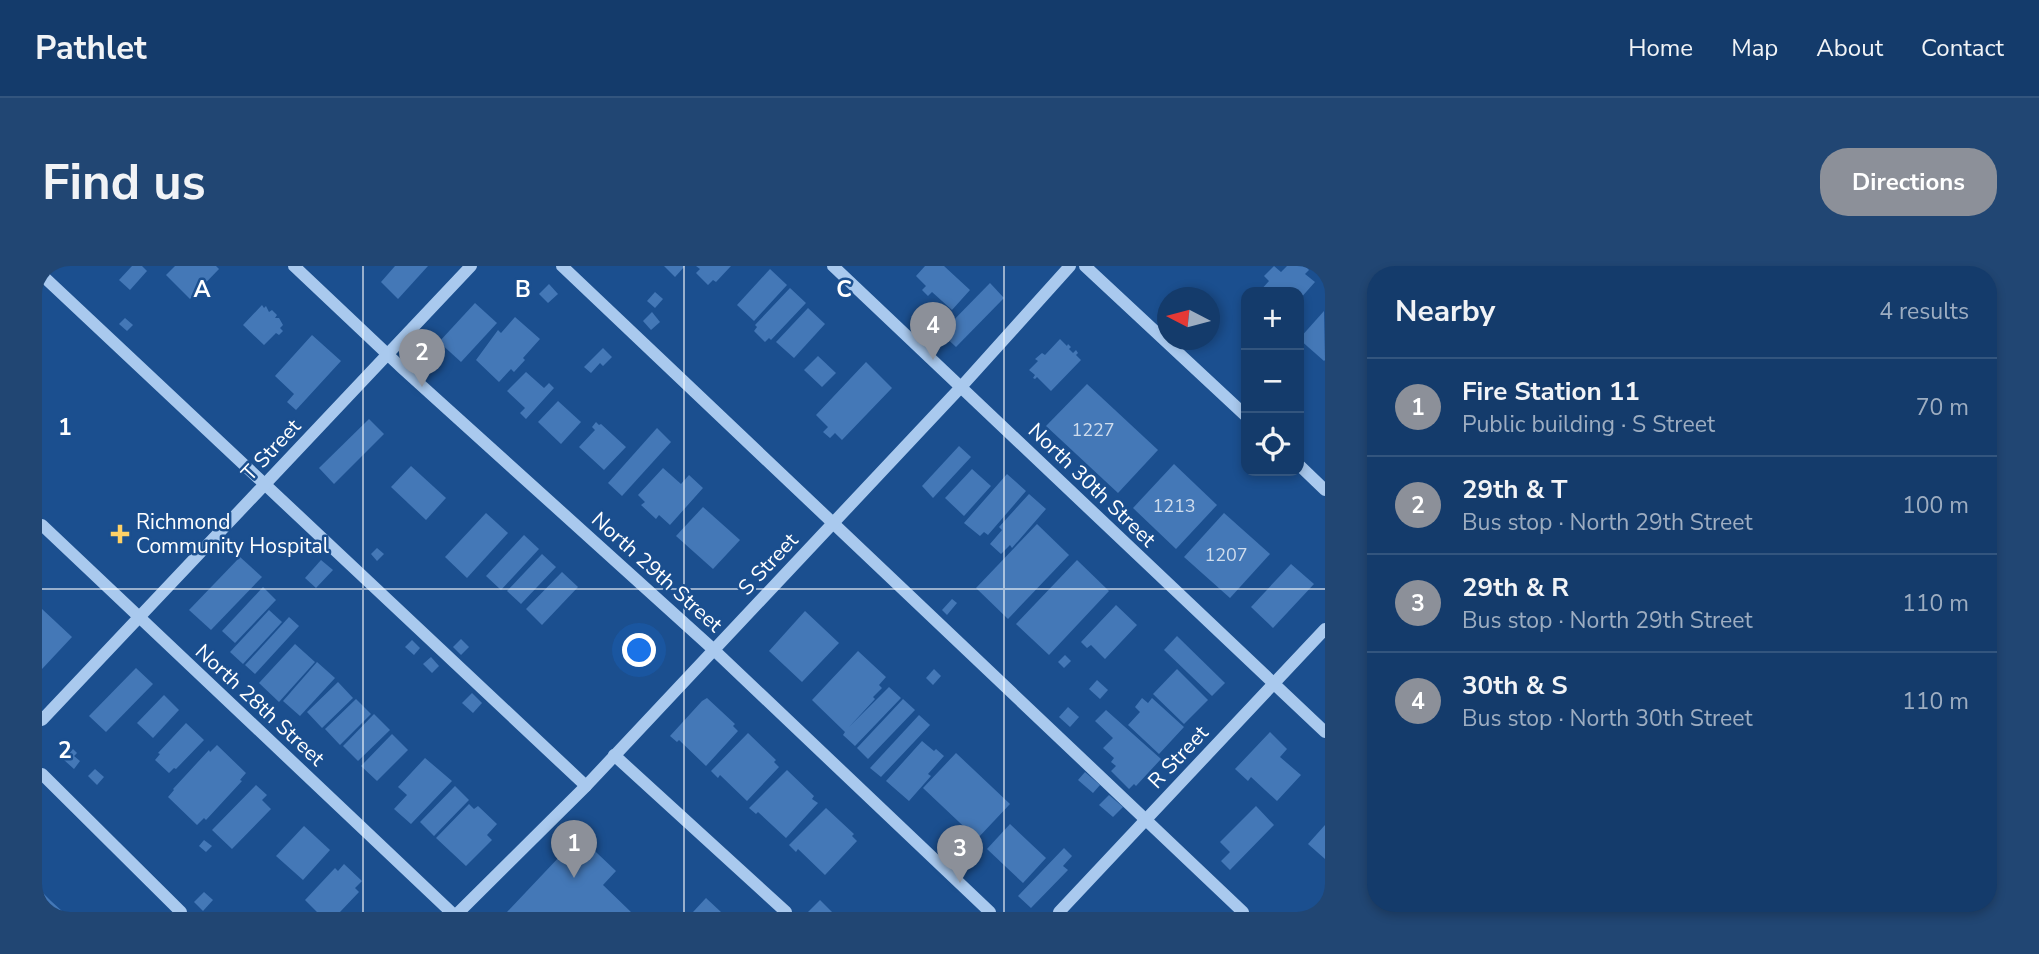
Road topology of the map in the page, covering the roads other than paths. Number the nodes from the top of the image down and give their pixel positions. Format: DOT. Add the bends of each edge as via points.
graph roads {
  1 [pos="293,266"];
  2 [pos="471,266"];
  3 [pos="562,266"];
  4 [pos="834,266"];
  5 [pos="1070,266"];
  6 [pos="1085,266"];
  7 [pos="42,275"];
  8 [pos="387,355"];
  9 [pos="961,387"];
  10 [pos="1243,413"];
  11 [pos="1304,470"];
  12 [pos="265,485"];
  13 [pos="1325,489"];
  14 [pos="833,523"];
  15 [pos="42,525"];
  16 [pos="139,618"];
  17 [pos="1325,629"];
  18 [pos="714,650"];
  19 [pos="1274,684"];
  20 [pos="42,720"];
  21 [pos="1325,732"];
  22 [pos="614,755"];
  23 [pos="42,774"];
  24 [pos="586,786"];
  25 [pos="1146,820"];
  26 [pos="181,912"];
  27 [pos="451,912"];
  28 [pos="459,912"];
  29 [pos="786,912"];
  30 [pos="990,912"];
  31 [pos="1059,912"];
  32 [pos="1243,912"];
  1 -- 8 [label="street, North 29th Street"];
  2 -- 8 [label="street, T Street"];
  3 -- 14 [label="street"];
  4 -- 9 [label="street, North 30th Street"];
  5 -- 9 [label="street, S Street"];
  6 -- 10 [label="street"];
  7 -- 12 [label="street"];
  8 -- 12 [label="street, T Street"];
  8 -- 18 [label="street, North 29th Street"];
  9 -- 14 [label="street, S Street"];
  9 -- 19 [label="street, North 30th Street"];
  11 -- 13 [label="street"];
  12 -- 16 [label="street, T Street"];
  12 -- 24 [label="street"];
  14 -- 18 [label="street, S Street"];
  14 -- 25 [label="street"];
  15 -- 16 [label="street, North 28th Street"];
  16 -- 20 [label="street, T Street"];
  16 -- 27 [label="street, North 28th Street"];
  17 -- 19 [label="street, R Street"];
  18 -- 22 [label="street, S Street"];
  18 -- 30 [label="street, North 29th Street"];
  19 -- 21 [label="street, North 30th Street"];
  19 -- 25 [label="street, R Street"];
  22 -- 24 [label="street, S Street"];
  22 -- 29 [label="street"];
  23 -- 26 [label="street"];
  24 -- 28 [label="street, S Street"];
  25 -- 31 [label="street, R Street"];
  25 -- 32 [label="street"];
}
